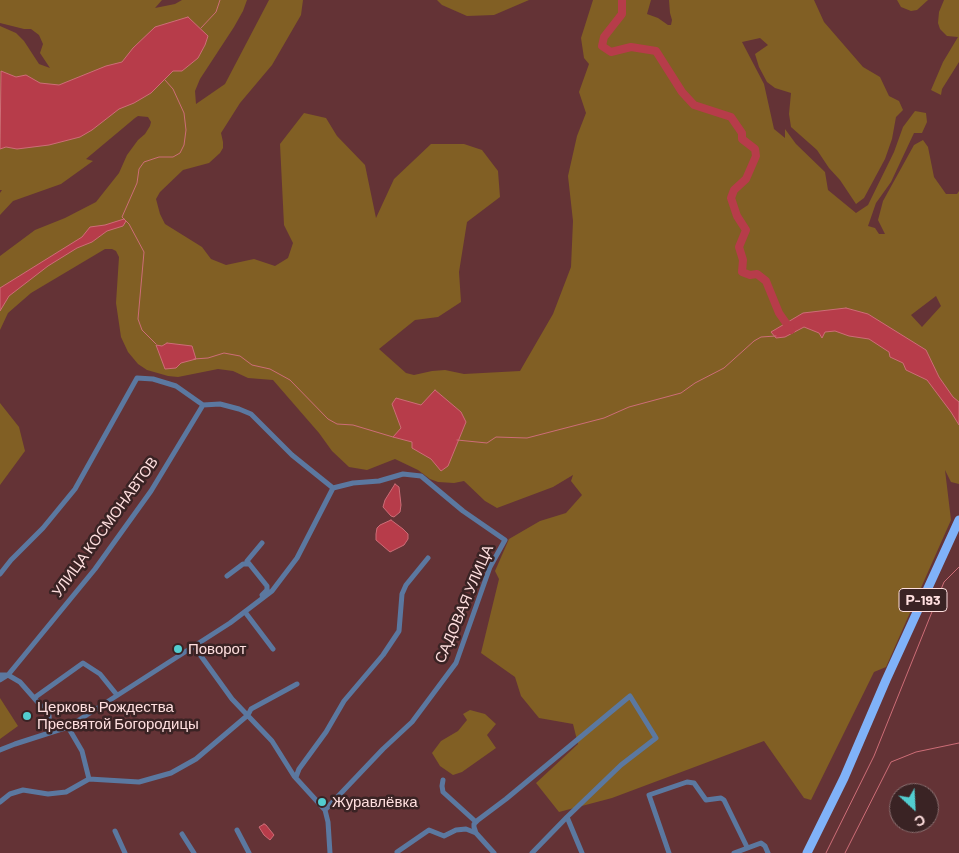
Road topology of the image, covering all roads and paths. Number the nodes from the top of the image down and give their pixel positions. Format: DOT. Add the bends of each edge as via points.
graph roads {
  1 [pos="203,405"];
  2 [pos="333,488"];
  3 [pos="959,520"];
  4 [pos="262,543"];
  5 [pos="428,558"];
  6 [pos="248,564"];
  7 [pos="0,574"];
  8 [pos="227,576"];
  9 [pos="263,598"];
  10 [pos="245,612"];
  11 [pos="193,645"];
  12 [pos="273,649"];
  13 [pos="0,675"];
  14 [pos="8,675"];
  15 [pos="0,680"];
  16 [pos="297,684"];
  17 [pos="117,694"];
  18 [pos="34,698"];
  19 [pos="248,715"];
  20 [pos="68,727"];
  21 [pos="50,732"];
  22 [pos="0,750"];
  23 [pos="296,777"];
  24 [pos="89,779"];
  25 [pos="443,780"];
  26 [pos="0,802"];
  27 [pos="325,810"];
  28 [pos="566,817"];
  29 [pos="476,822"];
  30 [pos="237,830"];
  31 [pos="115,831"];
  32 [pos="476,833"];
  33 [pos="182,834"];
  34 [pos="747,847"];
  35 [pos="398,852"];
  36 [pos="125,853"];
  37 [pos="194,853"];
  38 [pos="248,853"];
  39 [pos="330,853"];
  40 [pos="494,853"];
  41 [pos="532,853"];
  42 [pos="582,853"];
  43 [pos="669,853"];
  44 [pos="734,853"];
  45 [pos="768,853"];
  46 [pos="807,853"];
  1 -- 2 [label="street" via="220,404 251,414 292,455"];
  1 -- 7 [label="street" via="176,386 137,378 75,489"];
  1 -- 14 [label="street, УЛИЦА КОСМОНАВТОВ" via="151,491 123,530"];
  2 -- 9 [label="street" via="297,558"];
  2 -- 27 [label="street, САДОВАЯ УЛИЦА" via="403,474 421,476 505,540 490,567 456,663 412,722"];
  3 -- 46 [label="highway, Р-193" via="844,778"];
  4 -- 6 [label="street" via="248,558"];
  5 -- 23 [label="street" via="402,594 400,631 344,700"];
  6 -- 8 [label="street"];
  6 -- 9 [label="street" via="268,586"];
  9 -- 10 [label="street"];
  10 -- 11 [label="street"];
  10 -- 12 [label="street"];
  11 -- 17 [label="street"];
  11 -- 19 [label="street" via="232,699"];
  13 -- 14 [label="street"];
  14 -- 15 [label="street, УЛИЦА КОСМОНАВТОВ"];
  14 -- 18 [label="street" via="20,682"];
  16 -- 19 [label="street" via="251,709"];
  17 -- 18 [label="street" via="100,674 83,663"];
  17 -- 20 [label="street"];
  18 -- 21 [label="street" via="49,715"];
  19 -- 23 [label="street" via="272,741"];
  19 -- 24 [label="street" via="196,759 171,773 139,782"];
  20 -- 21 [label="street"];
  20 -- 24 [label="street" via="82,751"];
  21 -- 22 [label="street"];
  23 -- 27 [label="street"];
  24 -- 26 [label="street" via="66,792 48,794 23,790"];
  25 -- 29 [label="street" via="443,792"];
  27 -- 39 [label="street"];
  28 -- 29 [label="street" via="621,765 656,738 630,696"];
  28 -- 41 [label="street"];
  28 -- 42 [label="street"];
  29 -- 32 [label="street"];
  30 -- 38 [label="street"];
  31 -- 36 [label="street"];
  32 -- 35 [label="street" via="466,828 444,836 429,830"];
  32 -- 40 [label="street"];
  33 -- 37 [label="street"];
  34 -- 43 [label="street" via="724,800 706,800 691,782 649,795"];
  34 -- 44 [label="street"];
  34 -- 45 [label="street" via="763,844"];
}
